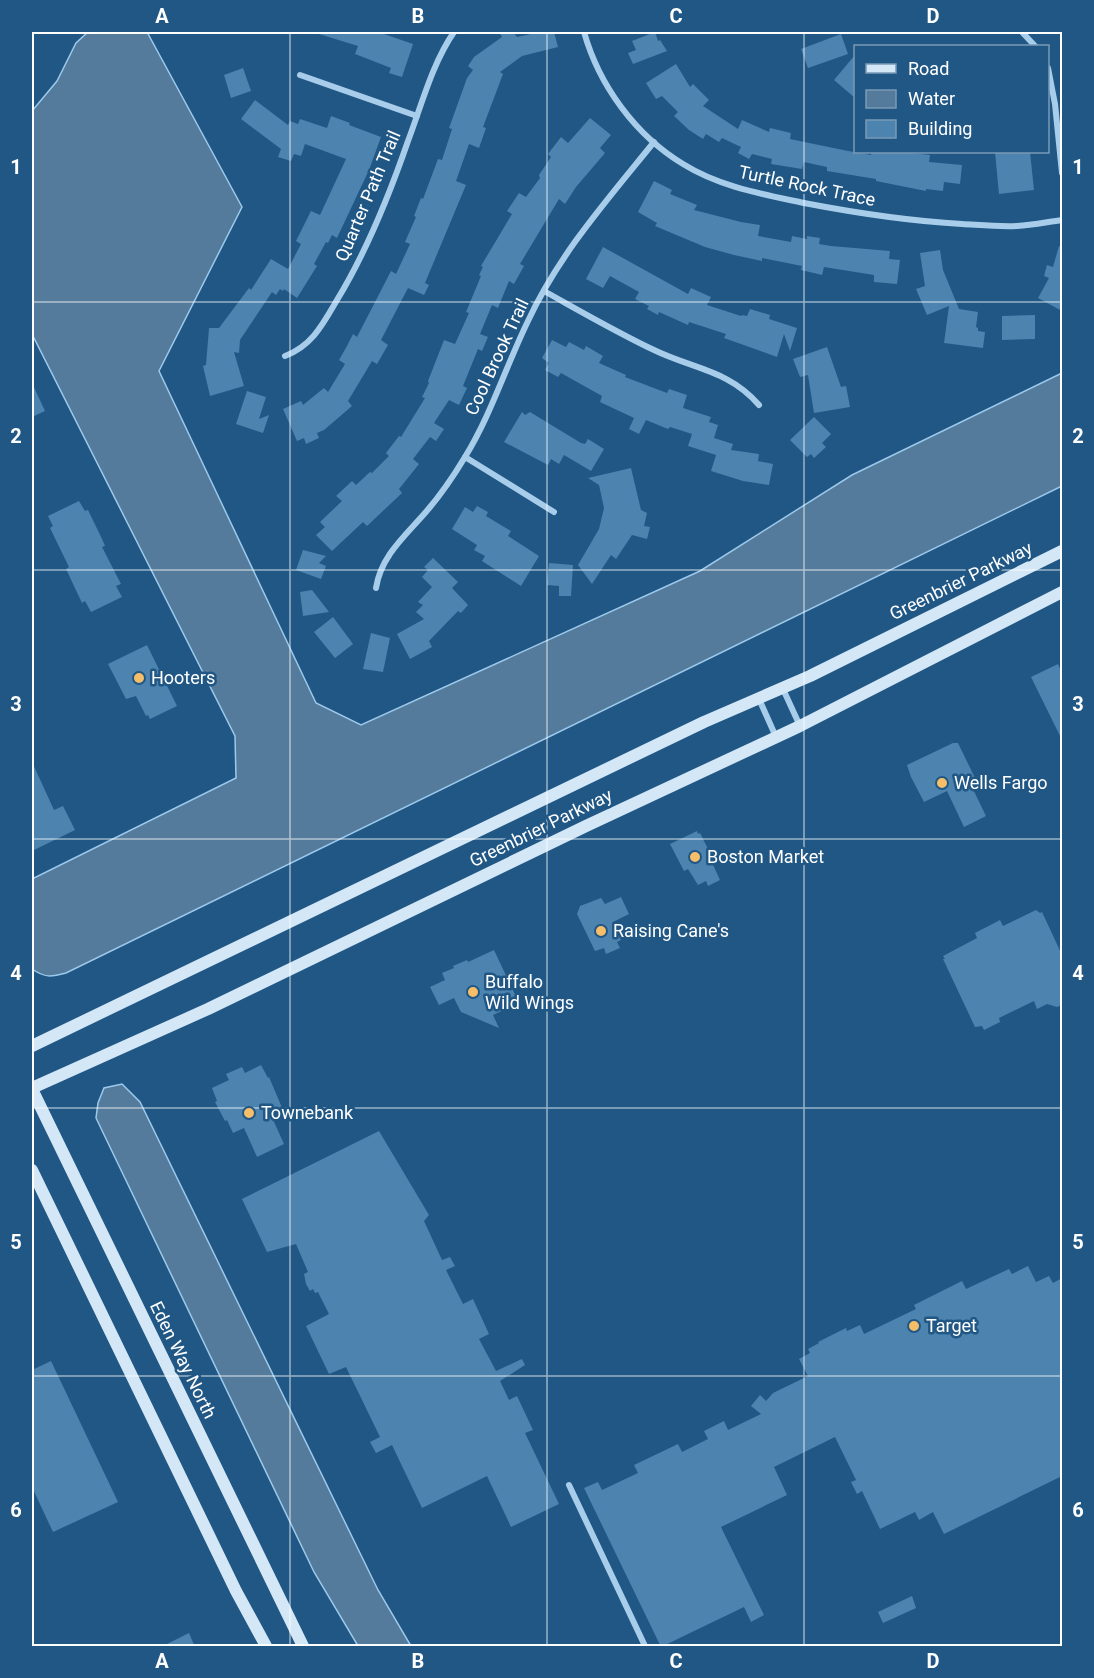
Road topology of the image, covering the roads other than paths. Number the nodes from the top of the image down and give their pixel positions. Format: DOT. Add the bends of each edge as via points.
graph roads {
  1 [pos="454,32"];
  2 [pos="584,32"];
  3 [pos="1022,32"];
  4 [pos="1034,45"];
  5 [pos="1049,73"];
  6 [pos="300,75"];
  7 [pos="417,116"];
  8 [pos="654,142"];
  9 [pos="1062,173"];
  10 [pos="1062,220"];
  11 [pos="544,291"];
  12 [pos="285,356"];
  13 [pos="759,405"];
  14 [pos="465,457"];
  15 [pos="554,512"];
  16 [pos="1062,551"];
  17 [pos="376,588"];
  18 [pos="1062,592"];
  19 [pos="783,688"];
  20 [pos="759,699"];
  21 [pos="800,726"];
  22 [pos="776,737"];
  23 [pos="32,1046"];
  24 [pos="32,1088"];
  25 [pos="32,1170"];
  26 [pos="35,1179"];
  27 [pos="569,1485"];
  28 [pos="266,1647"];
  29 [pos="303,1647"];
  30 [pos="645,1647"];
  1 -- 7 [label="street, Quarter Path Trail" via="434,67"];
  2 -- 8 [label="street, Turtle Rock Trace" via="614,96"];
  3 -- 4 [label="street"];
  5 -- 9 [label="street"];
  6 -- 7 [label="street"];
  7 -- 12 [label="street, Quarter Path Trail" via="381,213 344,289 313,338 303,348"];
  8 -- 10 [label="street, Turtle Rock Trace" via="681,163 717,181 814,205 903,220 948,223 1016,226"];
  8 -- 11 [label="street, Cool Brook Trail" via="591,219"];
  11 -- 13 [label="street" via="655,350 733,381"];
  11 -- 14 [label="street, Cool Brook Trail"];
  14 -- 15 [label="street"];
  14 -- 17 [label="street, Cool Brook Trail" via="426,512 393,548"];
  16 -- 19 [label="main road, Greenbrier Parkway"];
  18 -- 21 [label="main road, Greenbrier Parkway"];
  19 -- 20 [label="main road, Greenbrier Parkway"];
  19 -- 21 [label="street"];
  20 -- 22 [label="street"];
  20 -- 23 [label="main road, Greenbrier Parkway"];
  21 -- 22 [label="main road, Greenbrier Parkway"];
  22 -- 24 [label="main road, Greenbrier Parkway" via="208,1009"];
  24 -- 29 [label="main road, Eden Way North"];
  25 -- 26 [label="main road"];
  26 -- 28 [label="main road"];
  27 -- 30 [label="street"];
}
